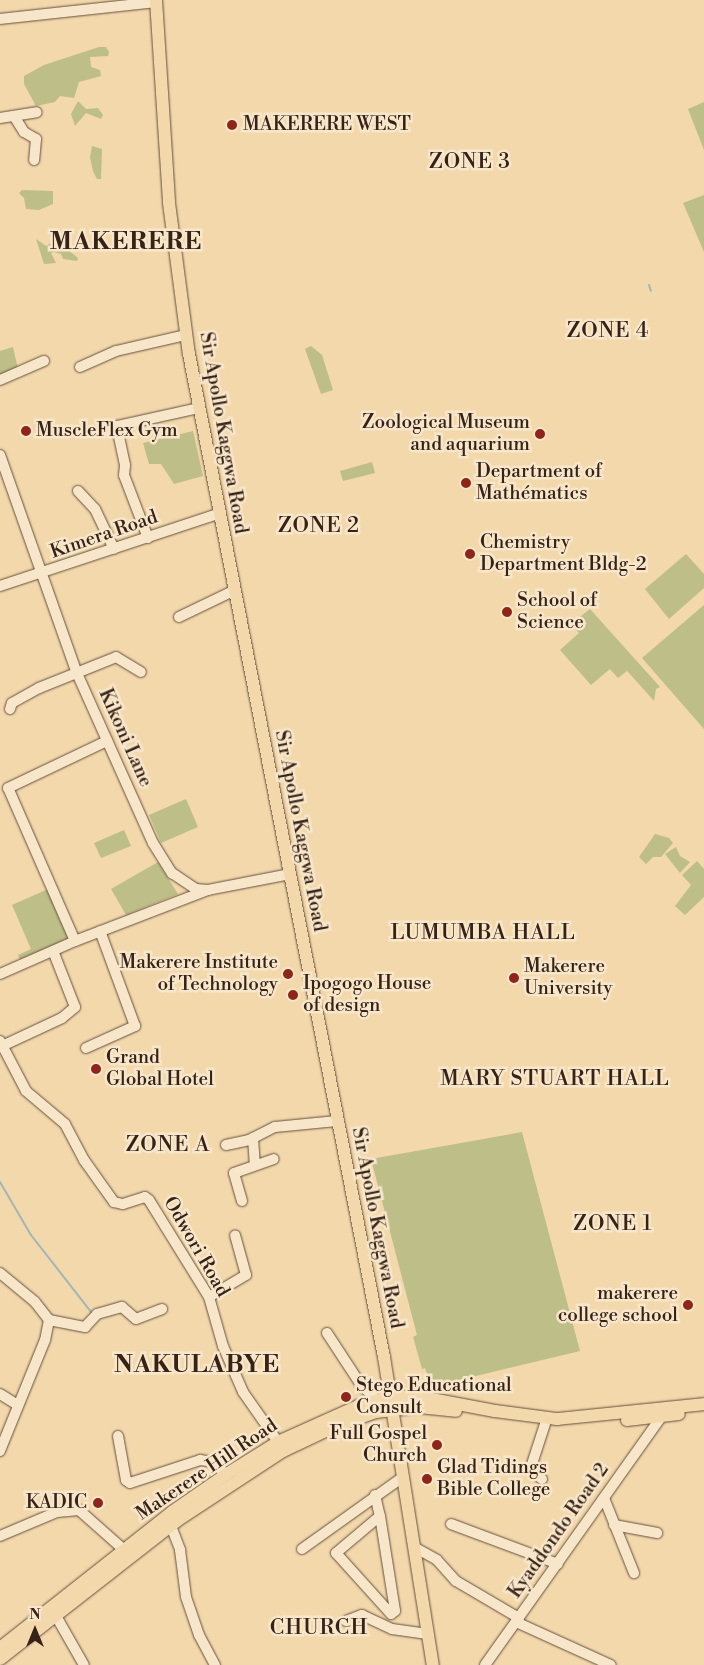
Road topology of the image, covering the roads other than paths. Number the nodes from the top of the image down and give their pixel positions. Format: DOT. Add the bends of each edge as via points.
graph roads {
  1 [pos="156,1"];
  2 [pos="0,19"];
  3 [pos="37,112"];
  4 [pos="14,116"];
  5 [pos="0,118"];
  6 [pos="34,160"];
  7 [pos="186,335"];
  8 [pos="44,362"];
  9 [pos="80,367"];
  10 [pos="0,380"];
  11 [pos="199,408"];
  12 [pos="0,455"];
  13 [pos="78,492"];
  14 [pos="218,514"];
  15 [pos="148,538"];
  16 [pos="114,549"];
  17 [pos="44,573"];
  18 [pos="0,586"];
  19 [pos="233,591"];
  20 [pos="179,616"];
  21 [pos="76,671"];
  22 [pos="141,672"];
  23 [pos="10,709"];
  24 [pos="107,741"];
  25 [pos="290,874"];
  26 [pos="208,890"];
  27 [pos="100,931"];
  28 [pos="75,940"];
  29 [pos="53,951"];
  30 [pos="0,974"];
  31 [pos="1,1044"];
  32 [pos="86,1048"];
  33 [pos="337,1120"];
  34 [pos="253,1138"];
  35 [pos="226,1145"];
  36 [pos="274,1159"];
  37 [pos="255,1165"];
  38 [pos="242,1200"];
  39 [pos="235,1235"];
  40 [pos="0,1272"];
  41 [pos="209,1297"];
  42 [pos="162,1309"];
  43 [pos="49,1322"];
  44 [pos="327,1333"];
  45 [pos="0,1394"];
  46 [pos="377,1400"];
  47 [pos="392,1403"];
  48 [pos="16,1404"];
  49 [pos="704,1404"];
  50 [pos="704,1410"];
  51 [pos="661,1417"];
  52 [pos="545,1424"];
  53 [pos="118,1436"];
  54 [pos="278,1442"];
  55 [pos="0,1448"];
  56 [pos="225,1475"];
  57 [pos="403,1477"];
  58 [pos="542,1479"];
  59 [pos="375,1495"];
  60 [pos="604,1498"];
  61 [pos="380,1516"];
  62 [pos="450,1524"];
  63 [pos="614,1525"];
  64 [pos="171,1526"];
  65 [pos="657,1533"];
  66 [pos="0,1536"];
  67 [pos="414,1547"];
  68 [pos="302,1549"];
  69 [pos="124,1550"];
  70 [pos="558,1564"];
  71 [pos="634,1573"];
  72 [pos="56,1616"];
  73 [pos="518,1620"];
  74 [pos="346,1621"];
  75 [pos="428,1634"];
  76 [pos="0,1648"];
  77 [pos="0,1659"];
  78 [pos="608,1664"];
  79 [pos="84,1665"];
  80 [pos="215,1665"];
  81 [pos="434,1665"];
  82 [pos="485,1665"];
  1 -- 2 [label="street"];
  1 -- 7 [label="main road, Sir Apollo Kaggwa Road" via="169,203"];
  3 -- 4 [label="street"];
  4 -- 5 [label="street"];
  4 -- 6 [label="street" via="24,132 36,139"];
  7 -- 9 [label="street" via="116,351"];
  7 -- 11 [label="main road, Sir Apollo Kaggwa Road"];
  8 -- 10 [label="street"];
  11 -- 14 [label="main road, Sir Apollo Kaggwa Road"];
  11 -- 15 [label="street" via="117,426 124,475"];
  12 -- 17 [label="street, Kikoni Lane"];
  13 -- 16 [label="street" via="94,509"];
  14 -- 15 [label="street, Kimera Road"];
  14 -- 19 [label="main road, Sir Apollo Kaggwa Road"];
  15 -- 16 [label="street, Kimera Road"];
  16 -- 17 [label="street, Kimera Road"];
  17 -- 18 [label="street, Kimera Road"];
  17 -- 21 [label="street, Kikoni Lane"];
  19 -- 20 [label="street"];
  19 -- 25 [label="main road, Sir Apollo Kaggwa Road"];
  21 -- 22 [label="street" via="118,657"];
  21 -- 23 [label="street" via="14,702"];
  21 -- 24 [label="street, Kikoni Lane"];
  24 -- 26 [label="street, Kikoni Lane" via="167,866 189,885"];
  24 -- 28 [label="street" via="8,788"];
  25 -- 26 [label="street"];
  25 -- 33 [label="main road, Sir Apollo Kaggwa Road"];
  26 -- 27 [label="street"];
  27 -- 28 [label="street"];
  27 -- 32 [label="street" via="135,1026"];
  28 -- 29 [label="street"];
  29 -- 30 [label="street"];
  29 -- 31 [label="street" via="75,1007 62,1018"];
  31 -- 41 [label="street, Odwori Road" via="26,1091 65,1124 84,1160 114,1202 123,1204 140,1198 149,1200"];
  33 -- 34 [label="street" via="275,1127"];
  33 -- 47 [label="main road, Sir Apollo Kaggwa Road"];
  34 -- 35 [label="street"];
  34 -- 37 [label="street"];
  36 -- 37 [label="street"];
  37 -- 38 [label="street" via="234,1173"];
  39 -- 41 [label="street" via="246,1275"];
  40 -- 43 [label="street" via="36,1302"];
  41 -- 54 [label="street, Odwori Road" via="223,1346 243,1392"];
  42 -- 43 [label="street" via="136,1319 122,1306 97,1314 85,1327"];
  43 -- 48 [label="street"];
  44 -- 46 [label="street" via="361,1385"];
  45 -- 48 [label="street"];
  46 -- 47 [label="main road, Makerere Hill Road"];
  46 -- 54 [label="main road, Makerere Hill Road" via="332,1416"];
  47 -- 49 [label="main road, Makerere Hill Road" via="426,1398 501,1412 557,1418"];
  47 -- 52 [label="main road, Makerere Hill Road"];
  47 -- 57 [label="main road, Sir Apollo Kaggwa Road"];
  47 -- 64 [label="main road, Makerere Hill Road" via="289,1448"];
  48 -- 55 [label="street"];
  50 -- 51 [label="main road, Makerere Hill Road"];
  51 -- 52 [label="main road, Makerere Hill Road"];
  51 -- 60 [label="street, Kyaddondo Road 2"];
  52 -- 58 [label="street" via="532,1464 535,1474"];
  53 -- 56 [label="street" via="126,1480 130,1483 200,1460 215,1462"];
  54 -- 56 [label="main road, Makerere Hill Road"];
  56 -- 69 [label="main road, Makerere Hill Road"];
  57 -- 59 [label="street"];
  57 -- 67 [label="main road, Sir Apollo Kaggwa Road"];
  59 -- 61 [label="street"];
  59 -- 68 [label="street"];
  60 -- 63 [label="street"];
  60 -- 70 [label="street, Kyaddondo Road 2"];
  61 -- 61 [label="street" via="336,1553 393,1614 395,1611"];
  62 -- 70 [label="street"];
  63 -- 65 [label="street"];
  63 -- 71 [label="street"];
  64 -- 72 [label="main road, Makerere Hill Road"];
  64 -- 80 [label="street" via="180,1550 186,1596 199,1635"];
  66 -- 69 [label="street" via="56,1512 79,1510"];
  67 -- 73 [label="street" via="437,1560 456,1580"];
  67 -- 75 [label="main road, Sir Apollo Kaggwa Road"];
  69 -- 76 [label="main road, Makerere Hill Road"];
  70 -- 73 [label="street, Kyaddondo Road 2"];
  72 -- 77 [label="main road, Makerere Hill Road"];
  72 -- 79 [label="street"];
  73 -- 78 [label="street"];
  73 -- 82 [label="street, Kyaddondo Road 2"];
  74 -- 75 [label="street" via="362,1616 392,1629"];
  75 -- 81 [label="main road, Sir Apollo Kaggwa Road"];
}
